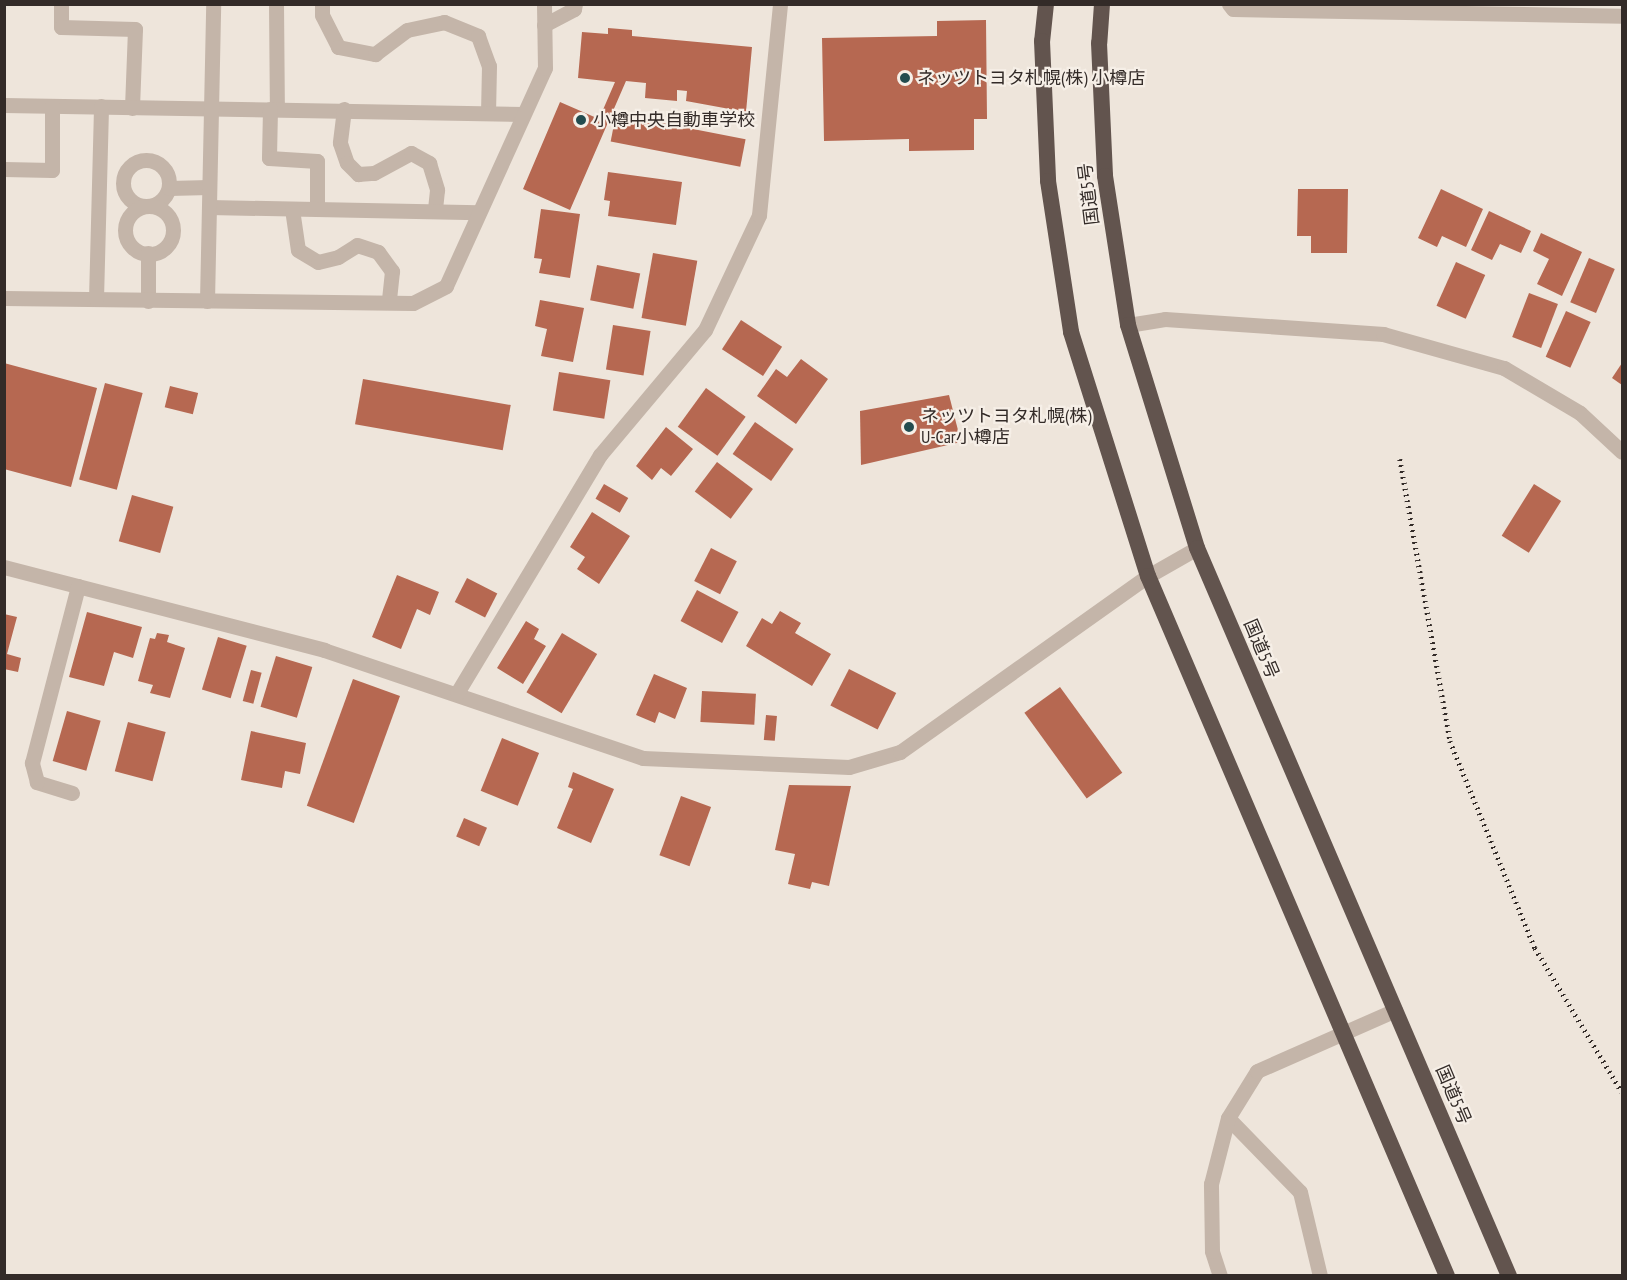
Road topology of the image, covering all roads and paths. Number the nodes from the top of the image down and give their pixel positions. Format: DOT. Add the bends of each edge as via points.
graph roads {
  1 [pos="61,4"];
  2 [pos="213,4"];
  3 [pos="276,4"];
  4 [pos="322,4"];
  5 [pos="574,4"];
  6 [pos="780,4"];
  7 [pos="1046,4"];
  8 [pos="1102,4"];
  9 [pos="1229,4"];
  10 [pos="544,5"];
  11 [pos="1623,16"];
  12 [pos="544,25"];
  13 [pos="4,105"];
  14 [pos="52,106"];
  15 [pos="101,106"];
  16 [pos="132,108"];
  17 [pos="211,108"];
  18 [pos="274,109"];
  19 [pos="344,110"];
  20 [pos="488,112"];
  21 [pos="523,114"];
  22 [pos="4,169"];
  23 [pos="209,187"];
  24 [pos="169,188"];
  25 [pos="148,206"];
  26 [pos="209,207"];
  27 [pos="292,209"];
  28 [pos="317,209"];
  29 [pos="435,209"];
  30 [pos="478,212"];
  31 [pos="148,254"];
  32 [pos="4,298"];
  33 [pos="96,299"];
  34 [pos="148,301"];
  35 [pos="207,301"];
  36 [pos="389,302"];
  37 [pos="1128,325"];
  38 [pos="1623,452"];
  39 [pos="1197,548"];
  40 [pos="4,567"];
  41 [pos="1148,576"];
  42 [pos="78,586"];
  43 [pos="457,693"];
  44 [pos="72,793"];
  45 [pos="1395,1010"];
  46 [pos="1343,1032"];
  47 [pos="1228,1118"];
  48 [pos="1220,1275"];
  49 [pos="1320,1275"];
  50 [pos="1447,1275"];
  51 [pos="1509,1275"];
  1 -- 16 [label="street" via="61,27 135,29"];
  2 -- 17 [label="street"];
  3 -- 18 [label="street"];
  4 -- 20 [label="street" via="322,15 338,47 375,54 407,30 444,22 478,36 489,66"];
  5 -- 12 [label="street" via="574,9"];
  6 -- 43 [label="street" via="759,215 705,330 600,455"];
  7 -- 41 [label="highway, 国道5号" via="1042,41 1048,182 1071,332"];
  8 -- 37 [label="highway, 国道5号" via="1099,43 1105,176"];
  9 -- 11 [label="street" via="1233,9"];
  10 -- 12 [label="street"];
  12 -- 21 [label="street" via="544,68"];
  13 -- 14 [label="street"];
  14 -- 15 [label="street"];
  14 -- 22 [label="street" via="52,170"];
  15 -- 16 [label="street"];
  15 -- 33 [label="street"];
  16 -- 17 [label="street"];
  17 -- 18 [label="street"];
  17 -- 23 [label="street"];
  18 -- 19 [label="street"];
  18 -- 28 [label="street" via="269,158 317,161"];
  19 -- 20 [label="street"];
  19 -- 29 [label="street" via="340,143 347,163 358,174 374,173 411,153 429,163 437,190"];
  20 -- 21 [label="street"];
  21 -- 30 [label="street"];
  23 -- 24 [label="street"];
  23 -- 26 [label="street"];
  24 -- 25 [label="street" via="162,200"];
  24 -- 25 [label="street" via="166,173 156,162 133,165 124,177 125,193"];
  25 -- 31 [label="street" via="134,212 126,225 133,247"];
  25 -- 31 [label="street" via="163,210 173,230 168,244"];
  26 -- 27 [label="street"];
  26 -- 35 [label="street"];
  27 -- 28 [label="street"];
  27 -- 36 [label="street" via="298,250 318,262 338,257 357,245 378,252 392,271"];
  28 -- 29 [label="street"];
  29 -- 30 [label="street"];
  30 -- 36 [label="street" via="446,286 413,303"];
  31 -- 34 [label="street"];
  32 -- 33 [label="street"];
  33 -- 34 [label="street"];
  34 -- 35 [label="street"];
  35 -- 36 [label="street"];
  37 -- 38 [label="street" via="1164,320 1383,334 1504,368 1580,413"];
  37 -- 39 [label="highway, 国道5号"];
  39 -- 41 [label="street"];
  39 -- 45 [label="highway, 国道5号"];
  40 -- 42 [label="street"];
  41 -- 43 [label="street" via="900,752 849,767 643,758"];
  41 -- 46 [label="highway, 国道5号"];
  42 -- 43 [label="street" via="324,650"];
  42 -- 44 [label="street" via="32,763 37,782"];
  45 -- 46 [label="street"];
  45 -- 51 [label="highway, 国道5号"];
  46 -- 47 [label="street" via="1257,1071"];
  46 -- 50 [label="highway, 国道5号"];
  47 -- 48 [label="street" via="1211,1184 1212,1251"];
  47 -- 49 [label="street" via="1300,1192"];
}
